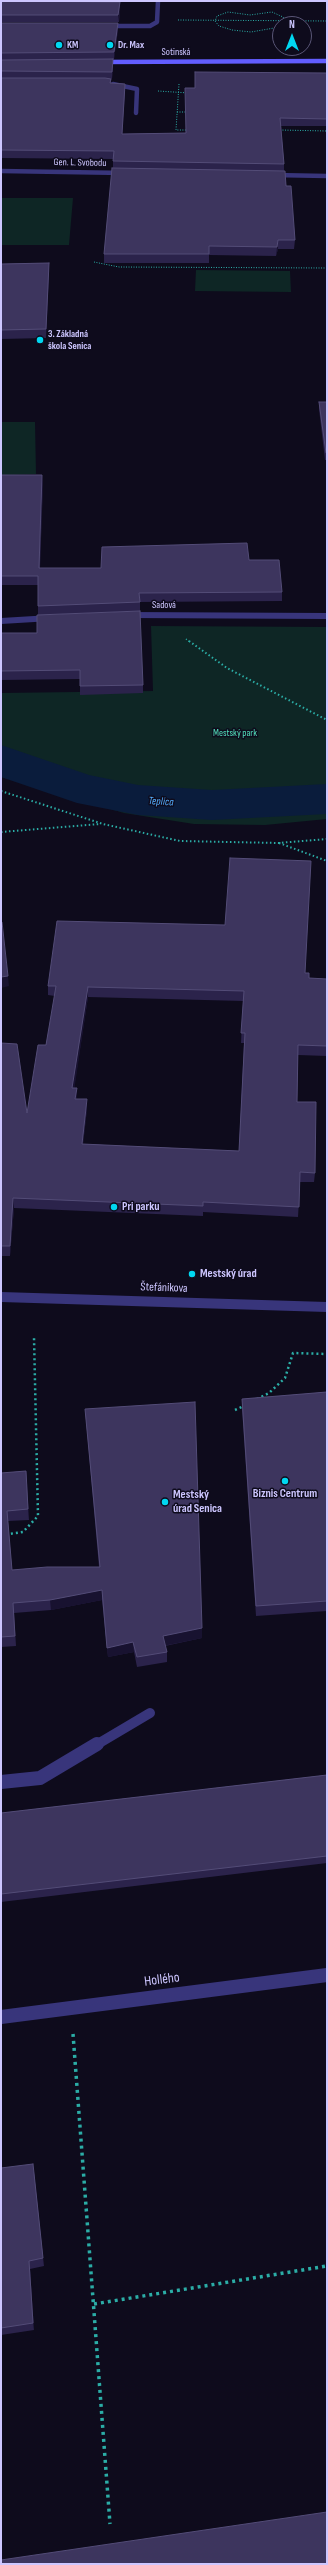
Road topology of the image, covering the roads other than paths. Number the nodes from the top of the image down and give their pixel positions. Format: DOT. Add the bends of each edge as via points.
graph roads {
  1 [pos="158,1"];
  2 [pos="98,26"];
  3 [pos="327,61"];
  4 [pos="94,62"];
  5 [pos="106,82"];
  6 [pos="136,113"];
  7 [pos="1,171"];
  8 [pos="130,173"];
  9 [pos="264,175"];
  10 [pos="327,176"];
  11 [pos="122,615"];
  12 [pos="327,616"];
  13 [pos="56,618"];
  14 [pos="1,621"];
  15 [pos="1,1297"];
  16 [pos="327,1307"];
  17 [pos="150,1713"];
  18 [pos="1,1782"];
  19 [pos="327,1975"];
  20 [pos="1,2017"];
  1 -- 2 [label="street" via="158,20 150,26"];
  3 -- 4 [label="main road, Sotinská"];
  5 -- 6 [label="street" via="137,89"];
  7 -- 8 [label="street, Gen. L. Svobodu"];
  9 -- 10 [label="street"];
  11 -- 12 [label="street, Sadová"];
  13 -- 14 [label="street"];
  15 -- 16 [label="street, Štefánikova"];
  17 -- 18 [label="street" via="40,1778"];
  19 -- 20 [label="street, Hollého"];
}
